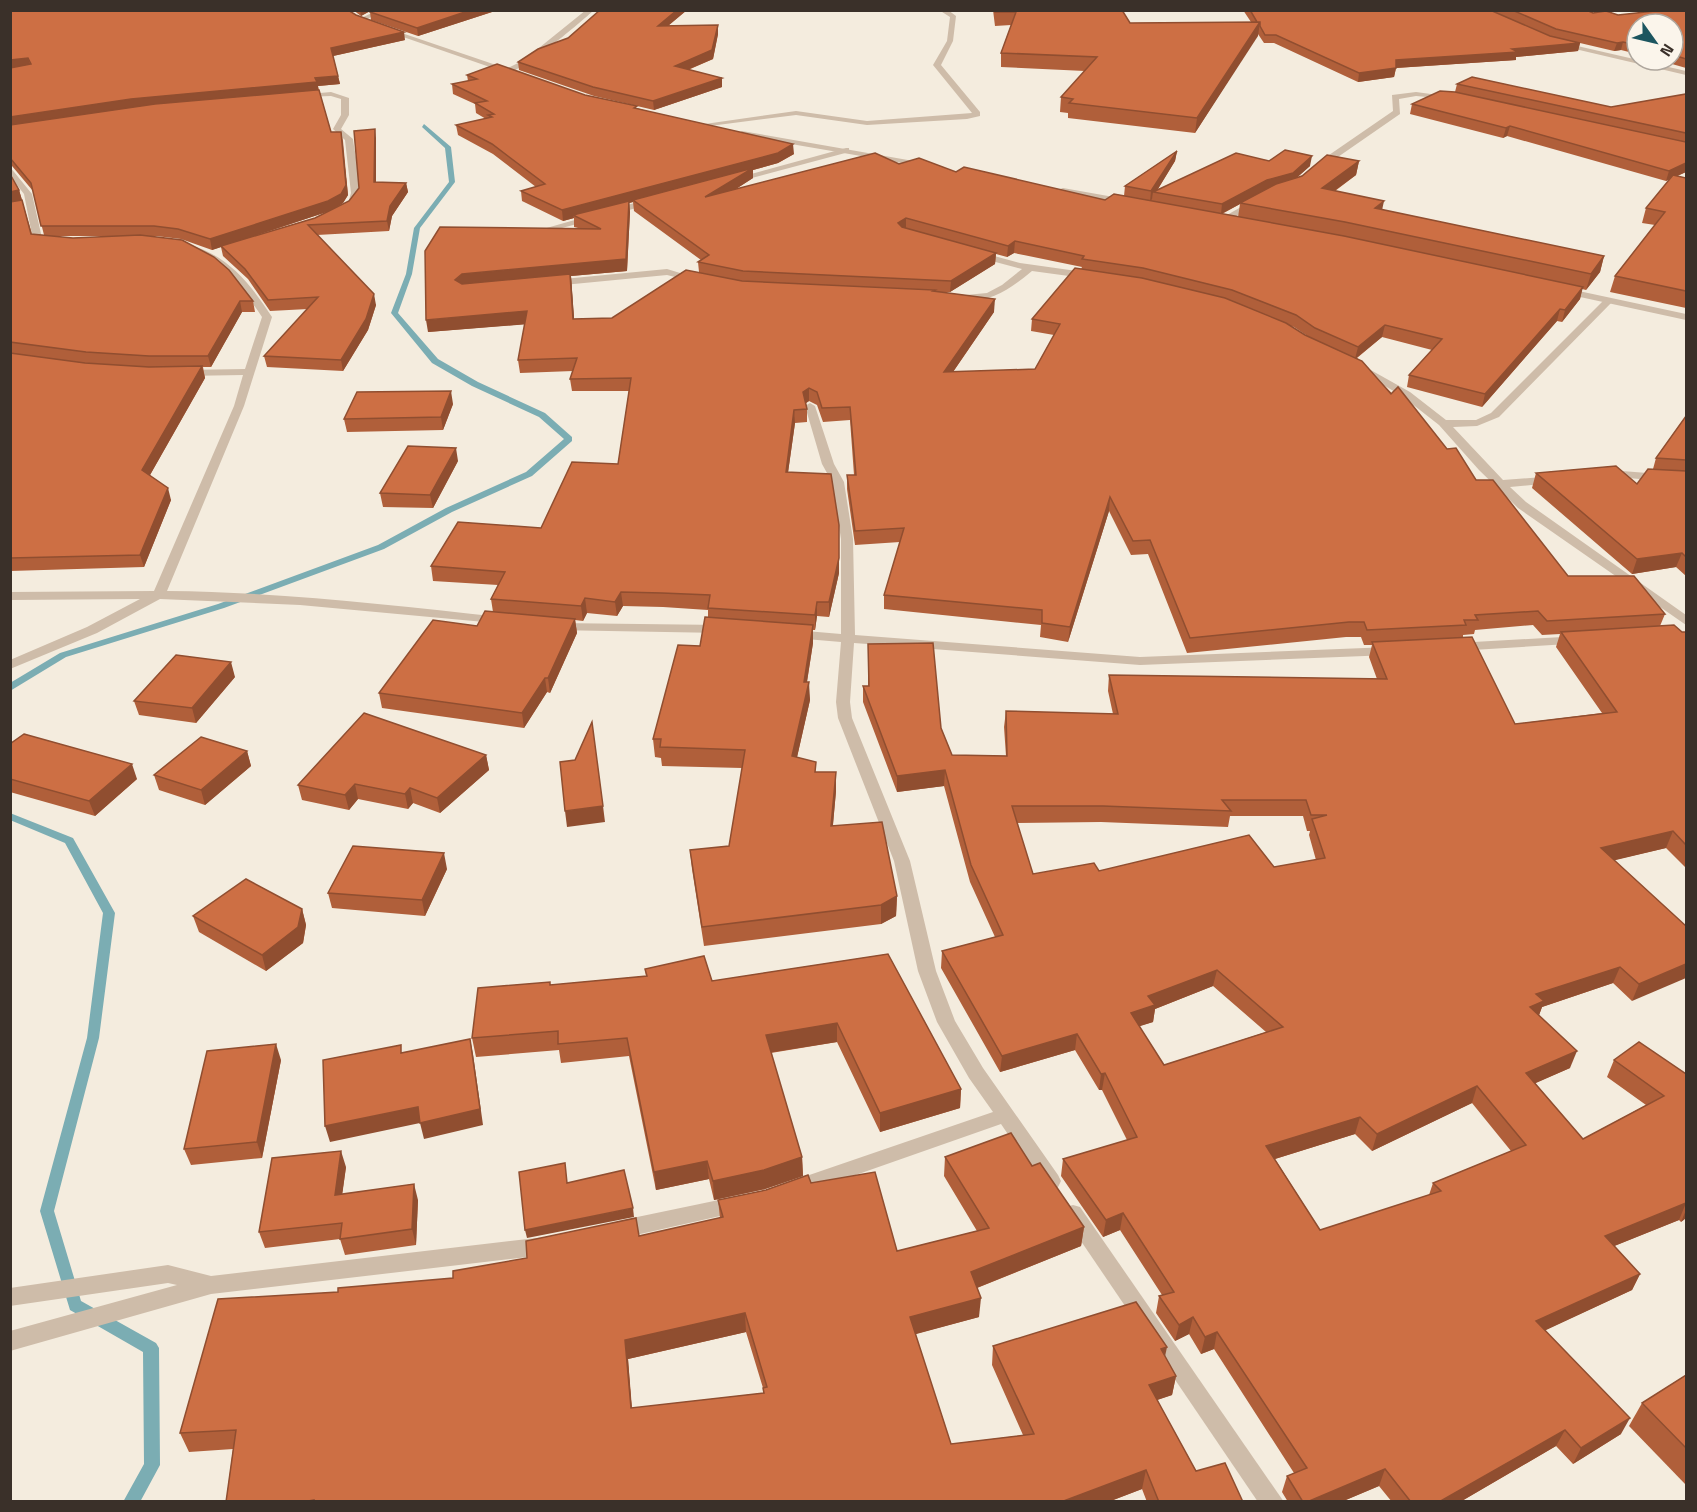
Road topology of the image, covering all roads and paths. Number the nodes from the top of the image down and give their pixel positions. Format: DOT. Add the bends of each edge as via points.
graph roads {
  1 [pos="386,10"];
  2 [pos="591,10"];
  3 [pos="942,10"];
  4 [pos="351,15"];
  5 [pos="360,20"];
  6 [pos="371,24"];
  7 [pos="382,27"];
  8 [pos="1551,41"];
  9 [pos="509,71"];
  10 [pos="1686,73"];
  11 [pos="519,74"];
  12 [pos="287,97"];
  13 [pos="1460,99"];
  14 [pos="846,150"];
  15 [pos="932,167"];
  16 [pos="10,169"];
  17 [pos="1310,174"];
  18 [pos="720,183"];
  19 [pos="1054,189"];
  20 [pos="662,198"];
  21 [pos="1261,199"];
  22 [pos="1139,204"];
  23 [pos="336,212"];
  24 [pos="1213,217"];
  25 [pos="1224,219"];
  26 [pos="1244,223"];
  27 [pos="547,228"];
  28 [pos="59,244"];
  29 [pos="182,246"];
  30 [pos="969,252"];
  31 [pos="1030,267"];
  32 [pos="1107,279"];
  33 [pos="711,281"];
  34 [pos="544,284"];
  35 [pos="1552,288"];
  36 [pos="951,298"];
  37 [pos="1609,300"];
  38 [pos="1686,317"];
  39 [pos="1347,362"];
  40 [pos="250,372"];
  41 [pos="174,373"];
  42 [pos="810,406"];
  43 [pos="1443,423"];
  44 [pos="1599,475"];
  45 [pos="1566,478"];
  46 [pos="1686,480"];
  47 [pos="1500,484"];
  48 [pos="159,594"];
  49 [pos="10,596"];
  50 [pos="1686,621"];
  51 [pos="511,622"];
  52 [pos="545,626"];
  53 [pos="738,630"];
  54 [pos="782,633"];
  55 [pos="848,638"];
  56 [pos="1594,639"];
  57 [pos="1444,648"];
  58 [pos="1409,650"];
  59 [pos="10,665"];
  60 [pos="1006,1115"];
  61 [pos="777,1195"];
  62 [pos="754,1201"];
  63 [pos="603,1234"];
  64 [pos="568,1241"];
  65 [pos="211,1285"];
  66 [pos="10,1297"];
  67 [pos="10,1341"];
  68 [pos="1272,1502"];
  1 -- 5 [label="street"];
  2 -- 9 [label="street"];
  3 -- 14 [label="street" via="953,16 950,41 937,65 977,114 867,123 796,113 698,124"];
  4 -- 5 [label="street"];
  5 -- 6 [label="street"];
  7 -- 9 [label="street"];
  8 -- 10 [label="street"];
  9 -- 11 [label="street"];
  12 -- 23 [label="street" via="332,94 345,98 345,115 337,129 349,139 355,193 353,201"];
  13 -- 17 [label="street" via="1416,94 1395,97 1397,112"];
  14 -- 15 [label="street"];
  14 -- 18 [label="street"];
  16 -- 28 [label="street" via="28,194 25,205 38,240"];
  19 -- 22 [label="street"];
  20 -- 27 [label="street"];
  21 -- 25 [label="street"];
  24 -- 25 [label="street"];
  25 -- 26 [label="street"];
  29 -- 40 [label="street" via="218,253 267,317"];
  30 -- 31 [label="street"];
  31 -- 32 [label="street"];
  31 -- 36 [label="street" via="998,293"];
  33 -- 34 [label="street" via="667,273"];
  35 -- 37 [label="street"];
  37 -- 38 [label="street"];
  37 -- 43 [label="street" via="1486,422"];
  39 -- 43 [label="street" via="1406,394"];
  40 -- 41 [label="street"];
  40 -- 48 [label="street"];
  42 -- 55 [label="street" via="828,464 838,482 848,548"];
  43 -- 47 [label="street"];
  44 -- 46 [label="street"];
  45 -- 47 [label="street"];
  47 -- 50 [label="street" via="1555,530"];
  48 -- 49 [label="street"];
  48 -- 51 [label="street" via="349,604"];
  48 -- 59 [label="street" via="92,630"];
  52 -- 53 [label="street"];
  54 -- 55 [label="street"];
  55 -- 58 [label="street" via="1140,661"];
  55 -- 60 [label="street" via="845,717 902,861 927,971 946,1022"];
  56 -- 57 [label="street"];
  60 -- 61 [label="street"];
  60 -- 68 [label="street"];
  62 -- 63 [label="street"];
  64 -- 65 [label="street" via="533,1249"];
  65 -- 66 [label="street" via="168,1274"];
  65 -- 67 [label="street"];
}
